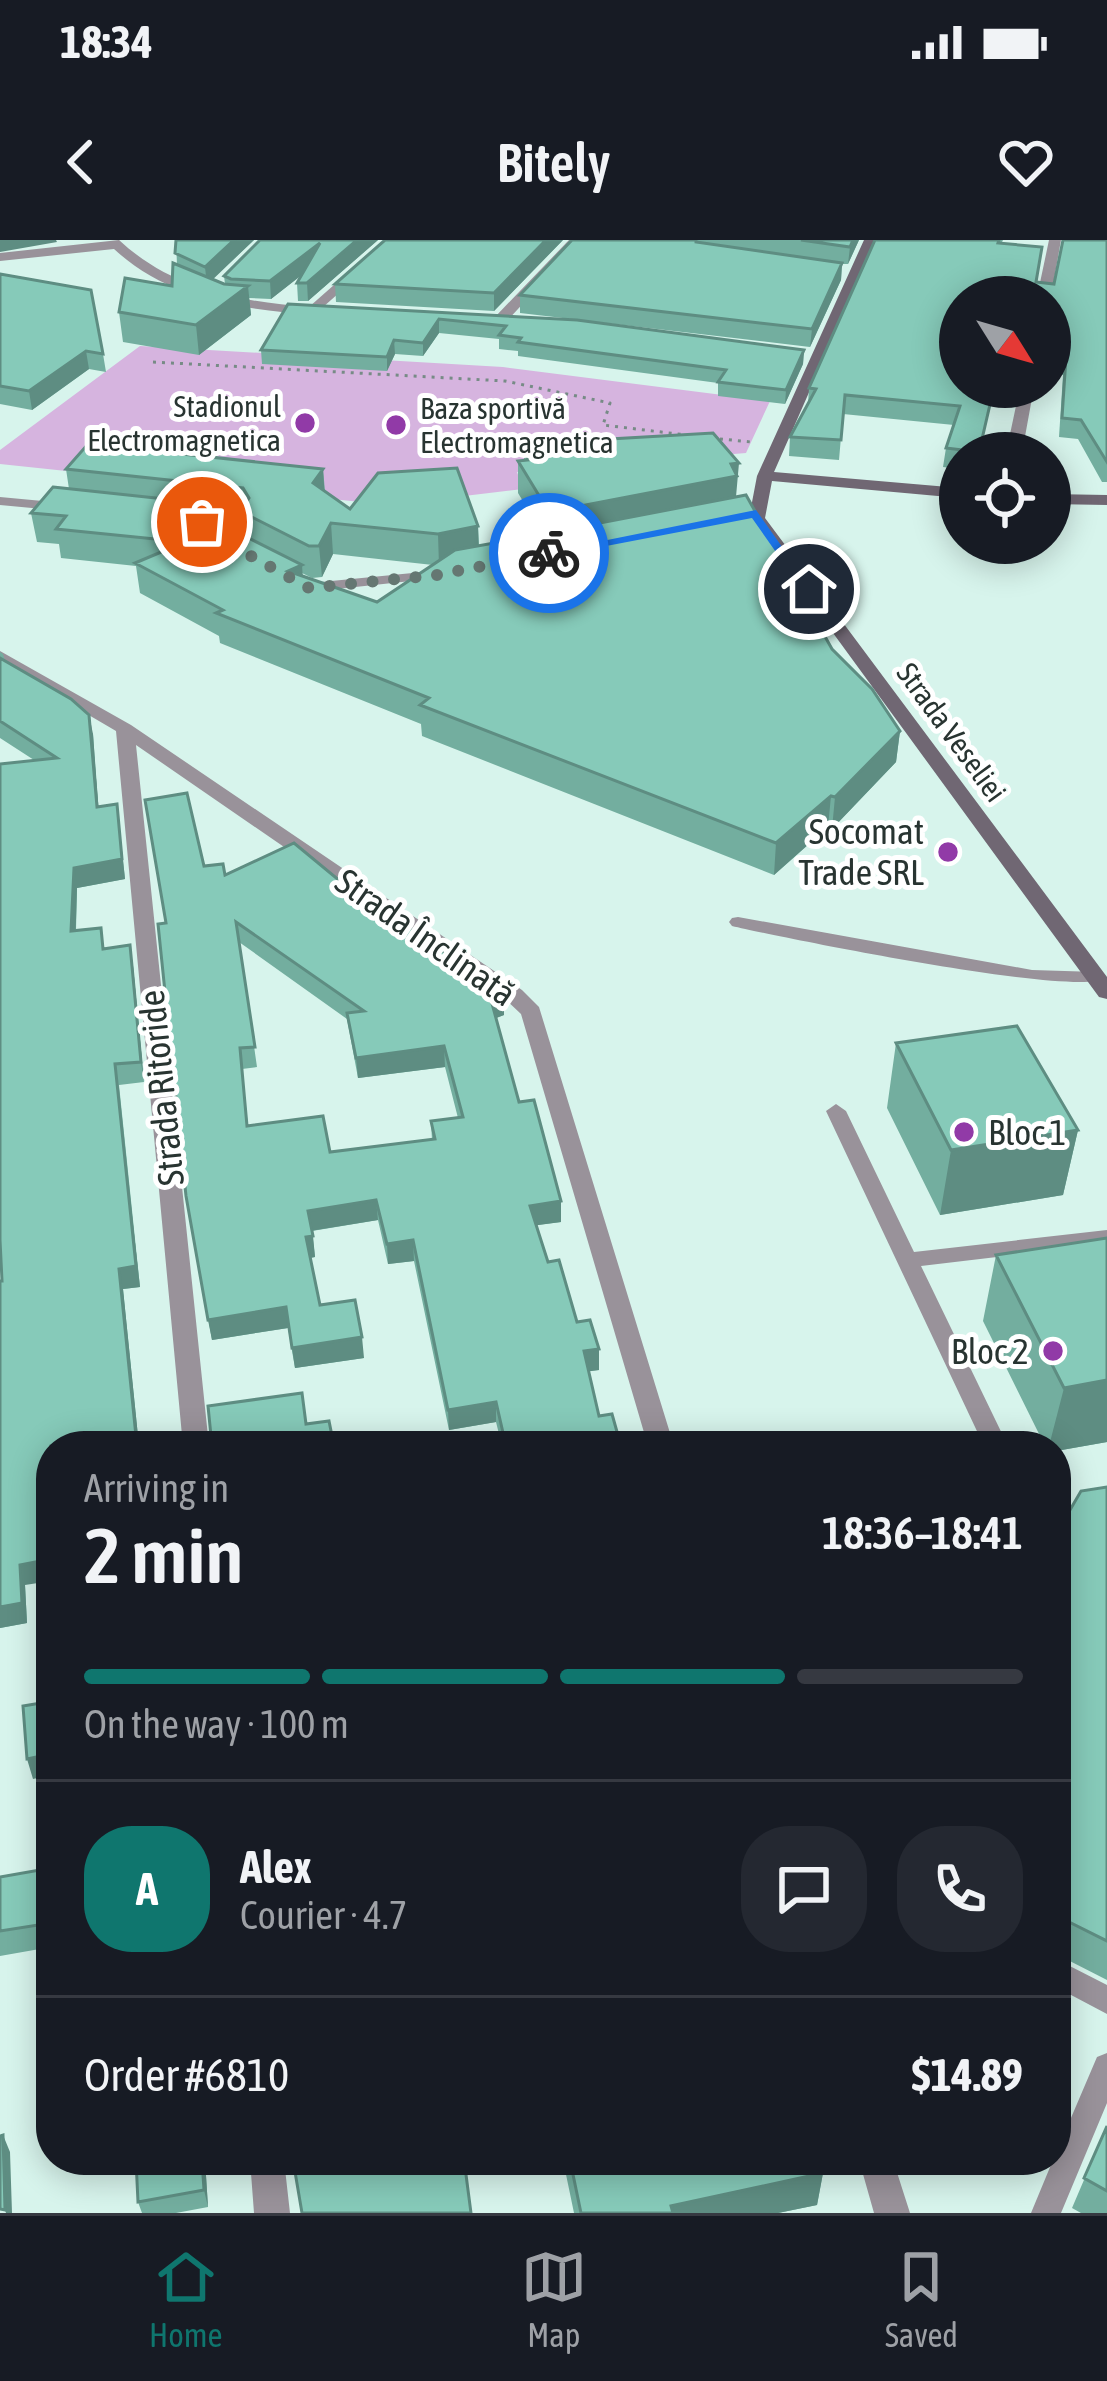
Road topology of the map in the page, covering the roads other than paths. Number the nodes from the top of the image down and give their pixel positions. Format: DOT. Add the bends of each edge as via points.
graph roads {
  1 [pos="393,240"];
  2 [pos="577,240"];
  3 [pos="871,240"];
  4 [pos="1055,240"];
  5 [pos="114,243"];
  6 [pos="0,257"];
  7 [pos="1048,276"];
  8 [pos="221,285"];
  9 [pos="208,298"];
  10 [pos="313,310"];
  11 [pos="336,312"];
  12 [pos="476,320"];
  13 [pos="499,321"];
  14 [pos="521,322"];
  15 [pos="764,476"];
  16 [pos="939,491"];
  17 [pos="1071,499"];
  18 [pos="1107,500"];
  19 [pos="0,501"];
  20 [pos="91,510"];
  21 [pos="177,519"];
  22 [pos="249,555"];
  23 [pos="460,571"];
  24 [pos="289,577"];
  25 [pos="0,656"];
  26 [pos="125,729"];
  27 [pos="738,922"];
  28 [pos="1102,985"];
  29 [pos="836,1111"];
  30 [pos="1107,1237"];
  31 [pos="907,1260"];
  32 [pos="195,1431"];
  33 [pos="657,1431"];
  34 [pos="989,1431"];
  35 [pos="1071,1980"];
  36 [pos="1107,2000"];
  37 [pos="1107,2066"];
  38 [pos="1071,2153"];
  39 [pos="268,2175"];
  40 [pos="881,2175"];
  41 [pos="1062,2175"];
  42 [pos="272,2213"];
  43 [pos="892,2213"];
  44 [pos="1046,2213"];
  1 -- 10 [label="street"];
  2 -- 13 [label="street"];
  3 -- 15 [label="street, Strada Veseliei" via="811,356"];
  4 -- 7 [label="street"];
  5 -- 6 [label="street"];
  5 -- 9 [label="street"];
  8 -- 9 [label="street"];
  9 -- 10 [label="street"];
  10 -- 11 [label="street"];
  12 -- 13 [label="street"];
  13 -- 14 [label="street"];
  15 -- 16 [label="street"];
  15 -- 28 [label="street, Strada Veseliei" via="748,514"];
  17 -- 18 [label="street"];
  19 -- 20 [label="lane"];
  21 -- 22 [label="lane" via="241,526 229,544"];
  23 -- 24 [label="lane" via="309,588"];
  25 -- 26 [label="street, Strada Înclinată"];
  26 -- 32 [label="street, Strada Ritoride"];
  26 -- 33 [label="street, Strada Înclinată" via="531,1012"];
  27 -- 28 [label="lane"];
  29 -- 31 [label="lane"];
  30 -- 31 [label="lane"];
  31 -- 34 [label="lane"];
  35 -- 36 [label="lane"];
  37 -- 38 [label="lane"];
  39 -- 42 [label="street"];
  40 -- 43 [label="street"];
  41 -- 44 [label="lane"];
}
